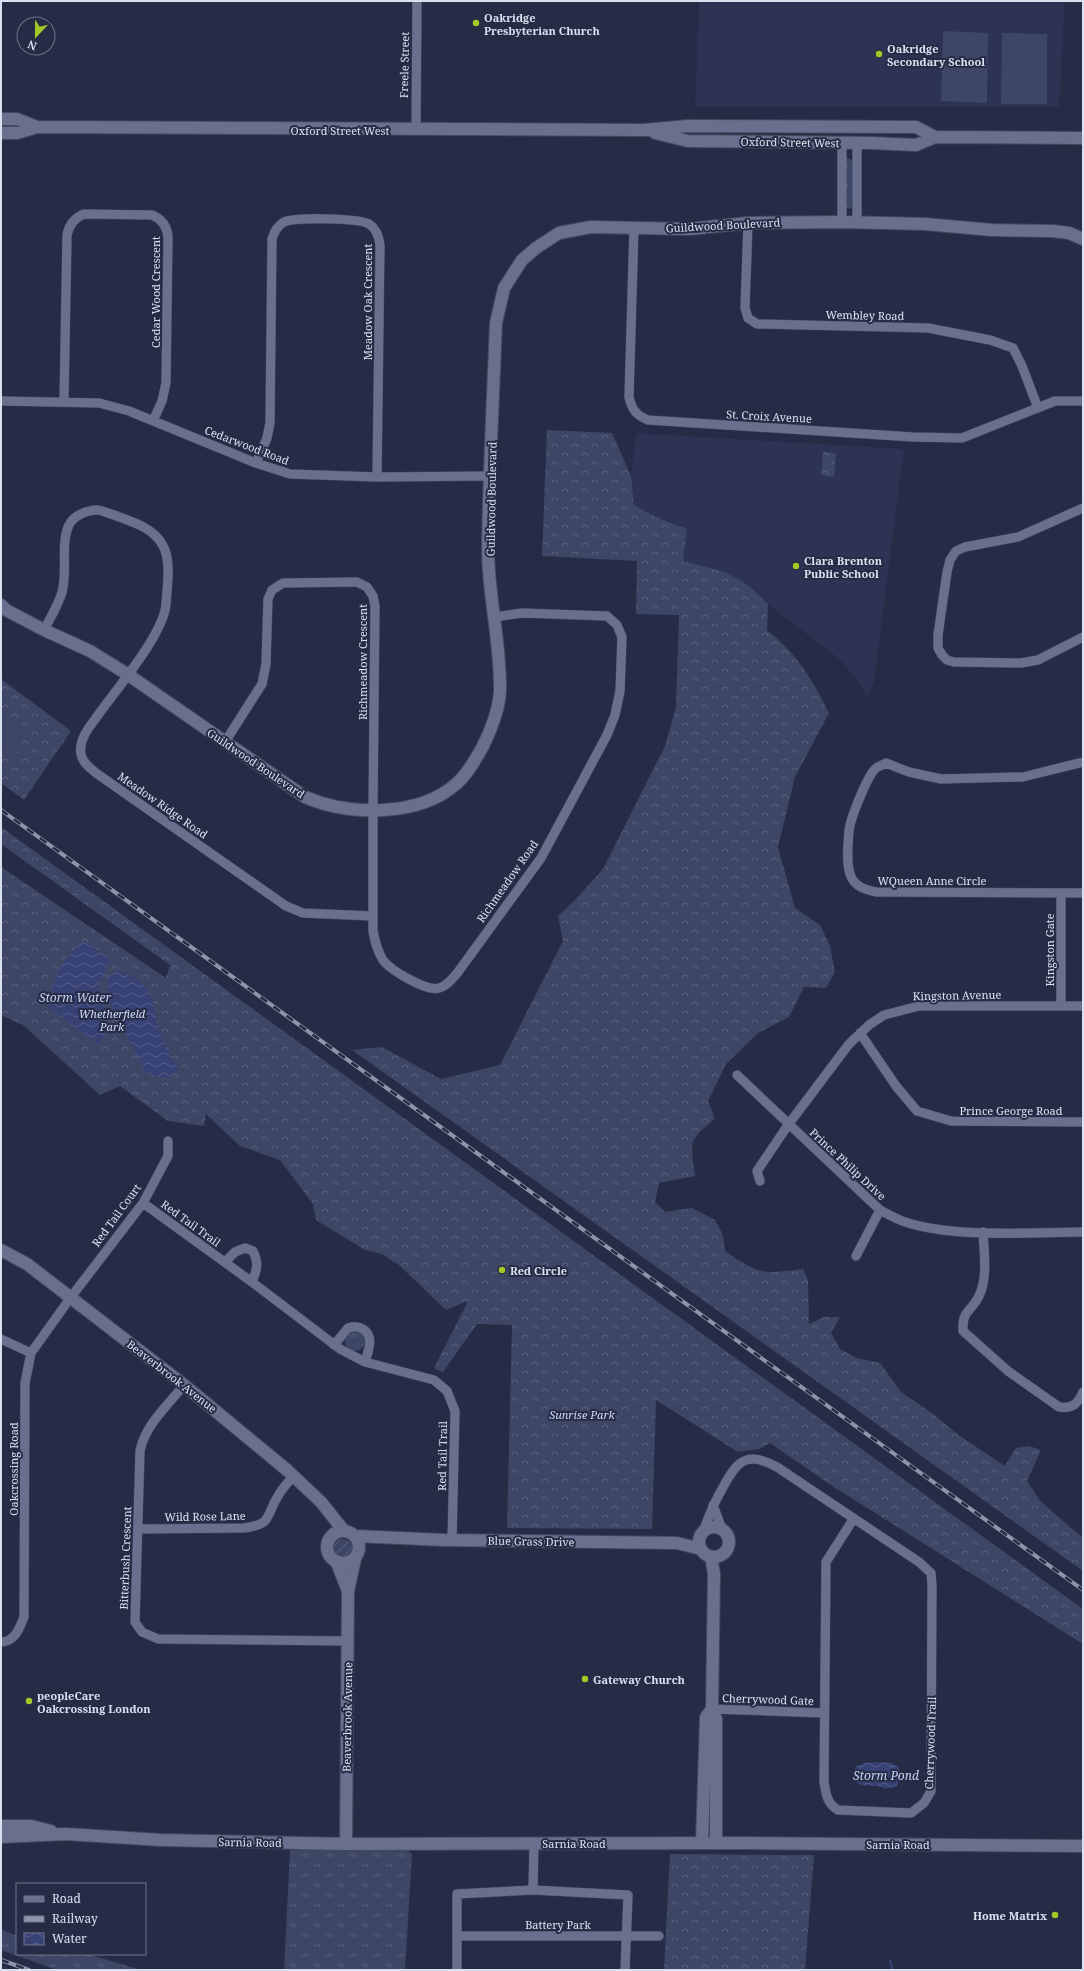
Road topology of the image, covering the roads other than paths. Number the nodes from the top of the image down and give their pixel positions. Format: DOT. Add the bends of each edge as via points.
graph roads {
  1 [pos="417,1"];
  2 [pos="1,119"];
  3 [pos="37,127"];
  4 [pos="416,130"];
  5 [pos="644,130"];
  6 [pos="1,133"];
  7 [pos="935,136"];
  8 [pos="1083,138"];
  9 [pos="842,142"];
  10 [pos="857,142"];
  11 [pos="842,222"];
  12 [pos="857,222"];
  13 [pos="748,223"];
  14 [pos="634,228"];
  15 [pos="1083,239"];
  16 [pos="1,401"];
  17 [pos="64,401"];
  18 [pos="1083,401"];
  19 [pos="1038,408"];
  20 [pos="153,421"];
  21 [pos="256,463"];
  22 [pos="491,476"];
  23 [pos="377,477"];
  24 [pos="1083,508"];
  25 [pos="1,605"];
  26 [pos="494,617"];
  27 [pos="44,630"];
  28 [pos="1083,636"];
  29 [pos="127,674"];
  30 [pos="225,742"];
  31 [pos="1083,762"];
  32 [pos="372,809"];
  33 [pos="1061,893"];
  34 [pos="1083,893"];
  35 [pos="372,916"];
  36 [pos="1061,1006"];
  37 [pos="1083,1006"];
  38 [pos="860,1034"];
  39 [pos="737,1075"];
  40 [pos="1083,1122"];
  41 [pos="788,1124"];
  42 [pos="168,1141"];
  43 [pos="760,1181"];
  44 [pos="143,1203"];
  45 [pos="880,1210"];
  46 [pos="983,1232"];
  47 [pos="1083,1232"];
  48 [pos="1,1250"];
  49 [pos="856,1256"];
  50 [pos="225,1262"];
  51 [pos="252,1282"];
  52 [pos="71,1297"];
  53 [pos="1,1338"];
  54 [pos="334,1345"];
  55 [pos="31,1353"];
  56 [pos="365,1362"];
  57 [pos="184,1385"];
  58 [pos="1083,1392"];
  59 [pos="294,1476"];
  60 [pos="713,1505"];
  61 [pos="330,1516"];
  62 [pos="854,1518"];
  63 [pos="138,1529"];
  64 [pos="722,1529"];
  65 [pos="344,1531"];
  66 [pos="702,1534"];
  67 [pos="355,1536"];
  68 [pos="331,1537"];
  69 [pos="384,1539"];
  70 [pos="452,1541"];
  71 [pos="677,1543"];
  72 [pos="701,1549"];
  73 [pos="357,1556"];
  74 [pos="716,1556"];
  75 [pos="337,1563"];
  76 [pos="348,1591"];
  77 [pos="348,1641"];
  78 [pos="1,1642"];
  79 [pos="712,1709"];
  80 [pos="824,1713"];
  81 [pos="1,1826"];
  82 [pos="66,1834"];
  83 [pos="1,1837"];
  84 [pos="534,1843"];
  85 [pos="702,1843"];
  86 [pos="716,1843"];
  87 [pos="346,1844"];
  88 [pos="1083,1846"];
  89 [pos="533,1890"];
  90 [pos="457,1936"];
  91 [pos="659,1936"];
  92 [pos="626,1937"];
  93 [pos="457,1970"];
  94 [pos="624,1970"];
  1 -- 4 [label="street, Freele Street"];
  2 -- 3 [label="street, Oxford Street West" via="17,119"];
  3 -- 4 [label="street, Oxford Street West"];
  3 -- 6 [label="street, Oxford Street West" via="17,133"];
  4 -- 5 [label="street, Oxford Street West"];
  5 -- 7 [label="street, Oxford Street West" via="688,126 916,127"];
  5 -- 9 [label="street, Oxford Street West" via="688,141"];
  7 -- 8 [label="street, Oxford Street West"];
  7 -- 10 [label="street, Oxford Street West" via="916,145"];
  9 -- 10 [label="street, Oxford Street West"];
  9 -- 11 [label="street"];
  10 -- 12 [label="street"];
  11 -- 12 [label="street, Guildwood Boulevard"];
  11 -- 13 [label="street, Guildwood Boulevard"];
  12 -- 15 [label="street, Guildwood Boulevard" via="1053,231 1069,233"];
  13 -- 14 [label="street, Guildwood Boulevard" via="690,229"];
  13 -- 19 [label="street, Wembley Road" via="745,308 748,318 757,324 928,328 990,340 1013,348"];
  14 -- 19 [label="street, St. Croix Avenue" via="630,397 632,408 637,415 648,420 962,438"];
  14 -- 22 [label="street, Guildwood Boulevard" via="591,227 559,234 522,260 504,288 496,323"];
  16 -- 17 [label="street, Cedarwood Road"];
  17 -- 20 [label="street, Cedarwood Road" via="99,403"];
  17 -- 20 [label="street, Cedar Wood Crescent" via="67,235 70,225 84,214 152,215 165,225 168,237 166,383"];
  18 -- 19 [label="street, St. Croix Avenue" via="1055,401"];
  20 -- 21 [label="street, Cedarwood Road"];
  21 -- 23 [label="street, Cedarwood Road" via="290,474"];
  21 -- 23 [label="street, Meadow Oak Crescent" via="267,438 270,423 274,234 280,225 294,219 358,220 373,228 380,245"];
  22 -- 23 [label="street, Cedarwood Road"];
  22 -- 26 [label="street, Guildwood Boulevard" via="488,550"];
  24 -- 28 [label="street" via="1018,538 965,547 956,551 947,572 938,648 946,660 954,662 1021,663 1038,660"];
  25 -- 27 [label="street, Guildwood Boulevard"];
  26 -- 32 [label="street, Guildwood Boulevard" via="500,692 497,713 487,738 471,766 457,784 441,796 402,809"];
  26 -- 35 [label="street, Richmeadow Road" via="522,613 607,616 617,624 622,637 620,691 615,715 607,735 540,858 449,983 439,988 428,989 384,962 377,949"];
  27 -- 29 [label="street, Guildwood Boulevard" via="90,651"];
  27 -- 29 [label="street, Meadow Ridge Road" via="62,592 65,544 69,525 82,513 98,510 142,526 156,535 163,546 168,575 165,612 157,630"];
  29 -- 30 [label="street, Guildwood Boulevard"];
  29 -- 35 [label="street, Meadow Ridge Road" via="80,745 81,756 87,765 286,906 303,913"];
  30 -- 32 [label="street, Guildwood Boulevard" via="305,797 320,804"];
  30 -- 32 [label="street, Richmeadow Crescent" via="262,684 266,664 268,599 272,590 283,583 357,582 367,587 376,606"];
  31 -- 33 [label="street, WQueen Anne Circle" via="1024,777 941,779 909,772 886,763 876,768 867,779 849,830 850,875 856,884 865,890"];
  32 -- 35 [label="street, Richmeadow Road"];
  33 -- 34 [label="street, WQueen Anne Circle"];
  33 -- 36 [label="street, Kingston Gate"];
  36 -- 37 [label="street, Kingston Avenue"];
  36 -- 38 [label="street, Kingston Avenue" via="919,1006 884,1014"];
  38 -- 40 [label="street, Prince George Road" via="896,1086 917,1110 951,1121"];
  38 -- 41 [label="street, Kingston Avenue" via="849,1044"];
  39 -- 41 [label="street, Prince Philip Drive"];
  41 -- 43 [label="street, Kingston Avenue" via="757,1171"];
  41 -- 45 [label="street, Prince Philip Drive"];
  42 -- 44 [label="street, Red Tail Court" via="168,1156"];
  44 -- 50 [label="street, Red Tail Trail"];
  44 -- 52 [label="street, Red Tail Court"];
  45 -- 46 [label="street, Prince Philip Drive" via="902,1221 929,1228"];
  45 -- 49 [label="street"];
  46 -- 47 [label="street, Prince Philip Drive"];
  46 -- 58 [label="street" via="983,1280 978,1297 963,1319 963,1331 1008,1371 1059,1407 1068,1408 1076,1404"];
  48 -- 52 [label="street, Beaverbrook Avenue" via="28,1264"];
  50 -- 51 [label="street, Red Tail Trail"];
  50 -- 51 [label="street, Red Tail Trail" via="235,1252 245,1248 253,1251 258,1260"];
  51 -- 54 [label="street, Red Tail Trail"];
  52 -- 55 [label="street, Oakcrossing Road"];
  52 -- 57 [label="street, Beaverbrook Avenue"];
  53 -- 55 [label="street"];
  54 -- 56 [label="street, Red Tail Trail"];
  54 -- 56 [label="street" via="344,1330 357,1326 363,1329 370,1337"];
  55 -- 78 [label="street, Oakcrossing Road" via="25,1383 24,1617 18,1632 5,1642"];
  56 -- 70 [label="street, Red Tail Trail" via="434,1380 447,1391 455,1411"];
  57 -- 59 [label="street, Beaverbrook Avenue"];
  57 -- 63 [label="street, Bitterbush Crescent" via="142,1441"];
  59 -- 61 [label="street, Beaverbrook Avenue" via="321,1502"];
  59 -- 63 [label="street, Wild Rose Lane" via="278,1496 269,1517 260,1526"];
  60 -- 62 [label="street, Cherrywood Trail" via="733,1469 743,1461 758,1459 777,1467"];
  60 -- 64 [label="street"];
  60 -- 66 [label="street, Cherrywood Trail"];
  61 -- 65 [label="street, Beaverbrook Avenue"];
  61 -- 68 [label="street"];
  62 -- 80 [label="street, Cherrywood Trail" via="826,1562"];
  62 -- 80 [label="street, Cherrywood Trail" via="931,1573 931,1791 924,1803 910,1813 838,1810 831,1806 824,1782"];
  63 -- 77 [label="street, Bitterbush Crescent" via="135,1622 142,1632 149,1636 158,1639"];
  64 -- 66 [label="street" via="712,1527"];
  64 -- 74 [label="street" via="730,1543 728,1549"];
  65 -- 67 [label="street"];
  65 -- 68 [label="street" via="337,1532"];
  66 -- 71 [label="street, Blue Grass Drive"];
  66 -- 72 [label="street" via="699,1542"];
  67 -- 69 [label="street, Blue Grass Drive"];
  67 -- 73 [label="street" via="360,1547"];
  68 -- 75 [label="street" via="327,1548 328,1554"];
  69 -- 70 [label="street, Blue Grass Drive"];
  69 -- 73 [label="street, Blue Grass Drive"];
  70 -- 71 [label="street, Blue Grass Drive"];
  71 -- 72 [label="street, Blue Grass Drive"];
  72 -- 74 [label="street" via="705,1554"];
  73 -- 75 [label="street" via="350,1562"];
  73 -- 76 [label="street, Beaverbrook Avenue"];
  74 -- 79 [label="street"];
  75 -- 76 [label="street, Beaverbrook Avenue"];
  76 -- 77 [label="street, Beaverbrook Avenue"];
  77 -- 87 [label="street, Beaverbrook Avenue"];
  79 -- 80 [label="street, Cherrywood Gate"];
  79 -- 85 [label="street" via="706,1717"];
  79 -- 86 [label="street" via="716,1718"];
  81 -- 82 [label="street, Sarnia Road" via="31,1826"];
  82 -- 83 [label="street, Sarnia Road"];
  82 -- 87 [label="street, Sarnia Road" via="161,1840"];
  84 -- 85 [label="street, Sarnia Road"];
  84 -- 87 [label="street, Sarnia Road"];
  84 -- 89 [label="street"];
  85 -- 86 [label="street, Sarnia Road"];
  86 -- 88 [label="street, Sarnia Road"];
  89 -- 90 [label="street" via="457,1894"];
  89 -- 92 [label="street" via="628,1895"];
  90 -- 92 [label="street, Battery Park"];
  90 -- 93 [label="street"];
  91 -- 92 [label="street, Battery Park"];
  92 -- 94 [label="street"];
}
